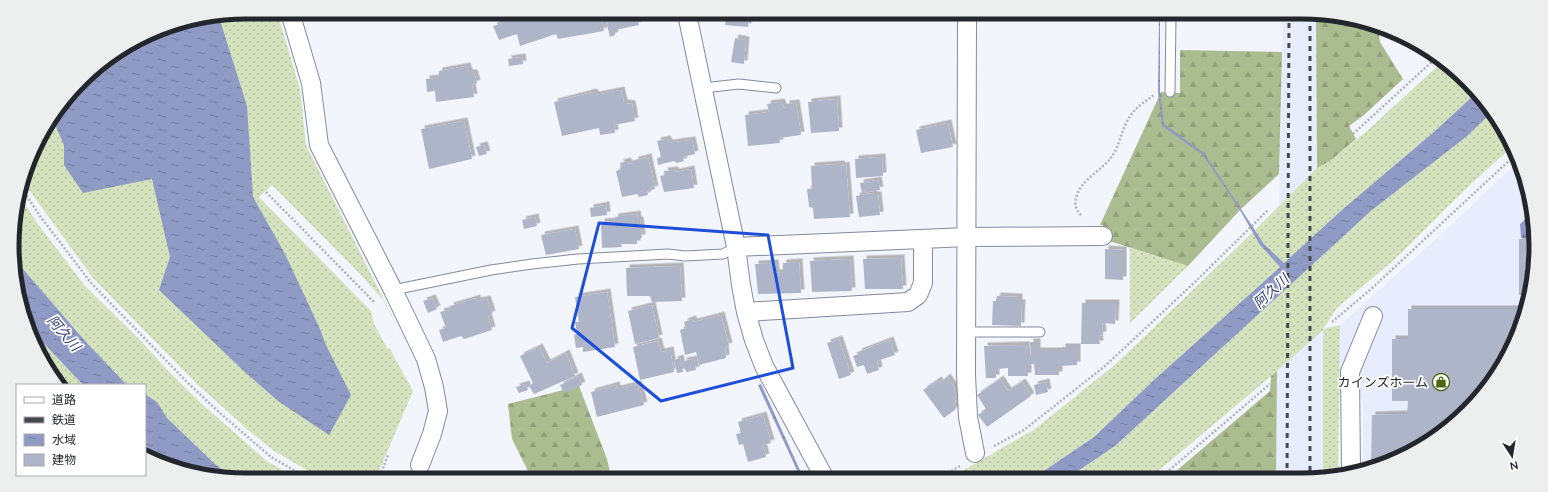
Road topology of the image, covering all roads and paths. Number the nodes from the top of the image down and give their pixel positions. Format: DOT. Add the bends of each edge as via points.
graph roads {
  1 [pos="292,19"];
  2 [pos="688,19"];
  3 [pos="966,19"];
  4 [pos="1171,19"];
  5 [pos="1433,61"];
  6 [pos="1170,77"];
  7 [pos="703,88"];
  8 [pos="776,88"];
  9 [pos="1170,92"];
  10 [pos="1353,134"];
  11 [pos="1512,159"];
  12 [pos="266,192"];
  13 [pos="25,194"];
  14 [pos="1268,210"];
  15 [pos="1099,236"];
  16 [pos="967,237"];
  17 [pos="923,239"];
  18 [pos="736,247"];
  19 [pos="393,290"];
  20 [pos="378,309"];
  21 [pos="746,312"];
  22 [pos="1373,316"];
  23 [pos="1332,322"];
  24 [pos="967,332"];
  25 [pos="1040,332"];
  26 [pos="1270,384"];
  27 [pos="982,451"];
  28 [pos="388,455"];
  29 [pos="420,465"];
  30 [pos="1351,468"];
  31 [pos="299,473"];
  32 [pos="381,473"];
  33 [pos="822,473"];
  34 [pos="1166,473"];
  1 -- 19 [label="street" via="311,83 319,144"];
  2 -- 7 [label="street"];
  3 -- 16 [label="street"];
  4 -- 6 [label="lane"];
  5 -- 10 [label="path"];
  6 -- 9 [label="lane"];
  6 -- 15 [label="path" via="1154,95 1130,115 1110,159 1077,194 1077,211 1092,223"];
  7 -- 8 [label="lane" via="739,84"];
  7 -- 18 [label="street"];
  11 -- 23 [label="path"];
  12 -- 20 [label="path"];
  13 -- 31 [label="path" via="91,283 187,382 272,457"];
  14 -- 27 [label="path" via="1106,366 1024,430"];
  15 -- 16 [label="street"];
  16 -- 17 [label="street"];
  16 -- 24 [label="street"];
  17 -- 18 [label="street"];
  17 -- 21 [label="street" via="923,283 918,295 908,302"];
  18 -- 19 [label="lane" via="723,254 660,254 532,264"];
  18 -- 21 [label="street"];
  19 -- 29 [label="street" via="426,359 438,411"];
  21 -- 33 [label="street" via="764,366"];
  22 -- 30 [label="street" via="1350,372"];
  24 -- 25 [label="lane"];
  24 -- 27 [label="street" via="968,417"];
  26 -- 34 [label="path"];
  28 -- 32 [label="path"];
}
